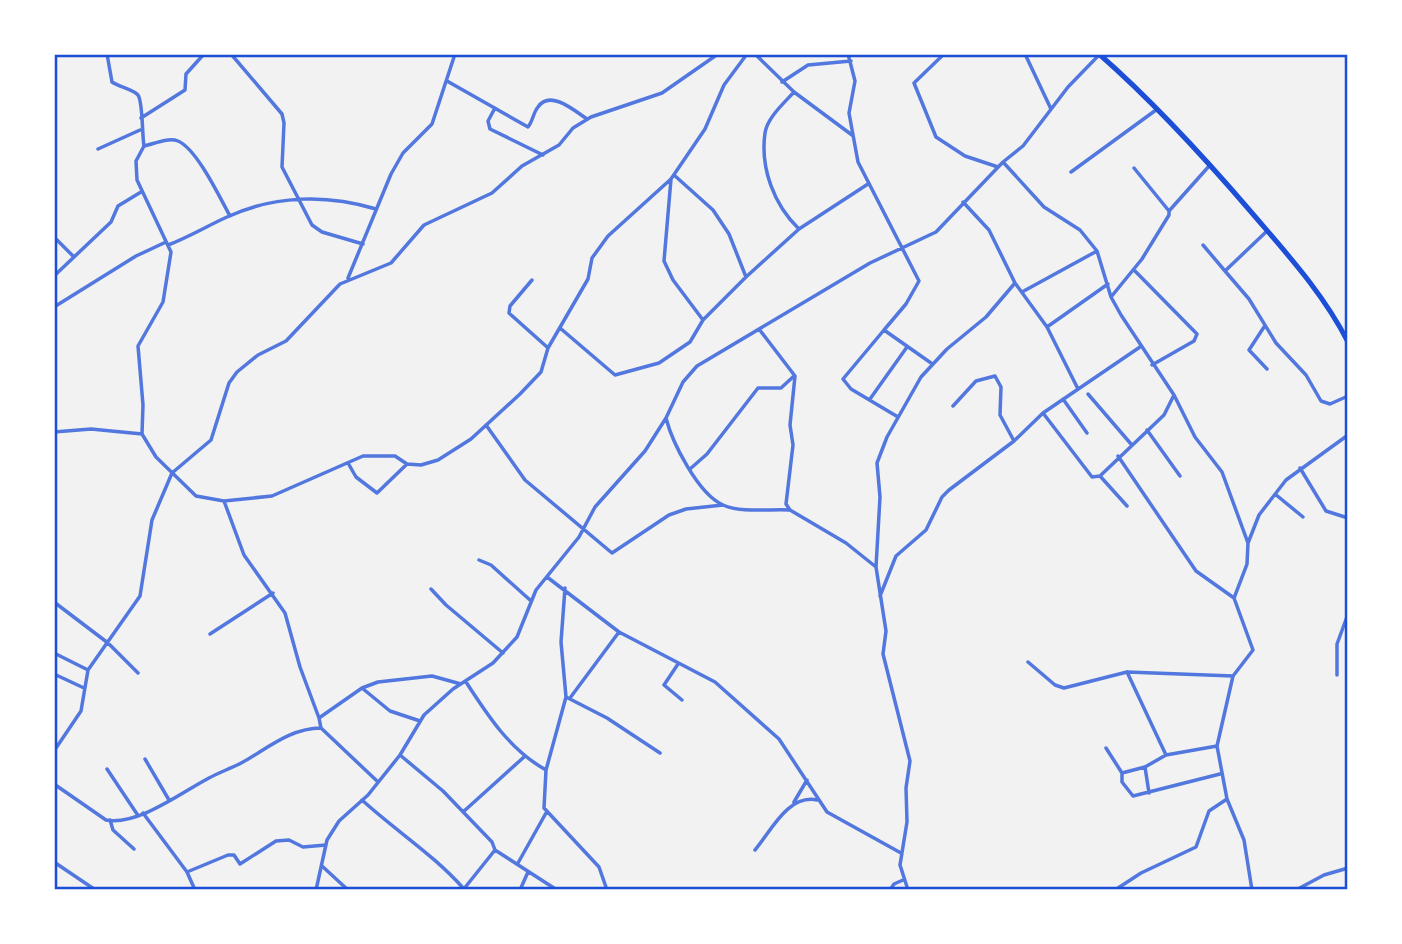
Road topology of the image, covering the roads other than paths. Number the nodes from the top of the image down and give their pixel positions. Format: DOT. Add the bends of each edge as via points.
graph roads {
  1 [pos="107,54"];
  2 [pos="204,54"];
  3 [pos="231,54"];
  4 [pos="455,54"];
  5 [pos="718,54"];
  6 [pos="747,54"];
  7 [pos="755,54"];
  8 [pos="848,54"];
  9 [pos="944,54"];
  10 [pos="1025,54"];
  11 [pos="1099,55"];
  12 [pos="851,61"];
  13 [pos="447,81"];
  14 [pos="782,82"];
  15 [pos="793,92"];
  16 [pos="495,108"];
  17 [pos="1158,108"];
  18 [pos="1051,109"];
  19 [pos="140,119"];
  20 [pos="587,119"];
  21 [pos="141,130"];
  22 [pos="852,135"];
  23 [pos="144,146"];
  24 [pos="98,149"];
  25 [pos="543,155"];
  26 [pos="1003,162"];
  27 [pos="1210,165"];
  28 [pos="998,167"];
  29 [pos="1134,168"];
  30 [pos="1071,172"];
  31 [pos="673,177"];
  32 [pos="869,184"];
  33 [pos="141,192"];
  34 [pos="298,197"];
  35 [pos="963,202"];
  36 [pos="376,209"];
  37 [pos="1169,211"];
  38 [pos="230,216"];
  39 [pos="799,229"];
  40 [pos="1267,230"];
  41 [pos="54,237"];
  42 [pos="167,244"];
  43 [pos="363,244"];
  44 [pos="1203,245"];
  45 [pos="904,246"];
  46 [pos="1097,251"];
  47 [pos="74,257"];
  48 [pos="1134,270"];
  49 [pos="1225,271"];
  50 [pos="54,276"];
  51 [pos="746,276"];
  52 [pos="348,278"];
  53 [pos="532,280"];
  54 [pos="1015,283"];
  55 [pos="1108,284"];
  56 [pos="1022,293"];
  57 [pos="1111,297"];
  58 [pos="54,307"];
  59 [pos="703,320"];
  60 [pos="1047,327"];
  61 [pos="1264,327"];
  62 [pos="559,328"];
  63 [pos="759,329"];
  64 [pos="884,330"];
  65 [pos="1348,342"];
  66 [pos="907,347"];
  67 [pos="1140,347"];
  68 [pos="548,348"];
  69 [pos="932,364"];
  70 [pos="1152,365"];
  71 [pos="1267,369"];
  72 [pos="794,376"];
  73 [pos="1078,389"];
  74 [pos="1088,394"];
  75 [pos="1174,395"];
  76 [pos="1348,396"];
  77 [pos="1063,399"];
  78 [pos="869,400"];
  79 [pos="953,406"];
  80 [pos="1043,413"];
  81 [pos="898,417"];
  82 [pos="666,418"];
  83 [pos="486,425"];
  84 [pos="1147,430"];
  85 [pos="54,432"];
  86 [pos="1087,433"];
  87 [pos="142,434"];
  88 [pos="1348,435"];
  89 [pos="1014,441"];
  90 [pos="1131,444"];
  91 [pos="1118,456"];
  92 [pos="348,463"];
  93 [pos="407,464"];
  94 [pos="1300,468"];
  95 [pos="690,469"];
  96 [pos="172,473"];
  97 [pos="1100,476"];
  98 [pos="1180,476"];
  99 [pos="1275,494"];
  100 [pos="224,501"];
  101 [pos="723,505"];
  102 [pos="1127,506"];
  103 [pos="790,510"];
  104 [pos="1303,517"];
  105 [pos="1348,518"];
  106 [pos="585,527"];
  107 [pos="1248,543"];
  108 [pos="479,560"];
  109 [pos="876,568"];
  110 [pos="547,577"];
  111 [pos="565,588"];
  112 [pos="431,589"];
  113 [pos="273,593"];
  114 [pos="879,598"];
  115 [pos="1234,598"];
  116 [pos="530,600"];
  117 [pos="54,601"];
  118 [pos="1348,614"];
  119 [pos="619,632"];
  120 [pos="210,634"];
  121 [pos="108,643"];
  122 [pos="54,653"];
  123 [pos="503,653"];
  124 [pos="1028,662"];
  125 [pos="678,664"];
  126 [pos="88,670"];
  127 [pos="1127,672"];
  128 [pos="138,673"];
  129 [pos="54,674"];
  130 [pos="1337,675"];
  131 [pos="1233,676"];
  132 [pos="463,682"];
  133 [pos="85,688"];
  134 [pos="362,688"];
  135 [pos="568,698"];
  136 [pos="682,700"];
  137 [pos="319,718"];
  138 [pos="420,722"];
  139 [pos="321,728"];
  140 [pos="1217,746"];
  141 [pos="1106,748"];
  142 [pos="54,751"];
  143 [pos="660,753"];
  144 [pos="400,755"];
  145 [pos="1166,755"];
  146 [pos="524,757"];
  147 [pos="145,759"];
  148 [pos="1144,767"];
  149 [pos="107,769"];
  150 [pos="545,769"];
  151 [pos="1122,773"];
  152 [pos="1221,774"];
  153 [pos="807,780"];
  154 [pos="377,781"];
  155 [pos="54,784"];
  156 [pos="1149,793"];
  157 [pos="1227,799"];
  158 [pos="169,800"];
  159 [pos="362,800"];
  160 [pos="819,801"];
  161 [pos="793,803"];
  162 [pos="463,812"];
  163 [pos="143,813"];
  164 [pos="546,813"];
  165 [pos="137,814"];
  166 [pos="110,820"];
  167 [pos="326,845"];
  168 [pos="134,849"];
  169 [pos="495,850"];
  170 [pos="755,850"];
  171 [pos="901,853"];
  172 [pos="54,862"];
  173 [pos="517,863"];
  174 [pos="321,866"];
  175 [pos="1348,868"];
  176 [pos="187,872"];
  177 [pos="528,872"];
  178 [pos="903,880"];
  179 [pos="94,889"];
  180 [pos="464,889"];
  181 [pos="195,890"];
  182 [pos="316,890"];
  183 [pos="348,890"];
  184 [pos="520,890"];
  185 [pos="557,890"];
  186 [pos="607,890"];
  187 [pos="891,890"];
  188 [pos="908,890"];
  189 [pos="1115,890"];
  190 [pos="1252,890"];
  191 [pos="1296,890"];
  1 -- 19 [label="street" via="112,82 138,95"];
  2 -- 19 [label="street" via="186,74 185,90"];
  3 -- 34 [label="street" via="282,114 282,167"];
  4 -- 13 [label="street"];
  5 -- 20 [label="street" via="662,93"];
  6 -- 31 [label="street" via="724,85 705,129"];
  7 -- 14 [label="street"];
  8 -- 12 [label="street"];
  9 -- 28 [label="street" via="914,83 931,131 951,149"];
  10 -- 18 [label="street"];
  11 -- 17 [label="main road"];
  11 -- 18 [label="street"];
  12 -- 14 [label="street" via="808,65"];
  12 -- 22 [label="street" via="855,81 849,113"];
  13 -- 16 [label="street"];
  13 -- 36 [label="street" via="432,124 403,153"];
  14 -- 15 [label="street"];
  15 -- 22 [label="street"];
  15 -- 39 [label="street" via="765,132 774,196"];
  16 -- 20 [label="street" via="528,127 537,107 545,100 555,100"];
  16 -- 25 [label="street" via="488,121 490,129"];
  17 -- 27 [label="main road"];
  17 -- 30 [label="street"];
  18 -- 26 [label="street" via="1023,146"];
  19 -- 21 [label="street"];
  20 -- 25 [label="street"];
  21 -- 23 [label="street"];
  21 -- 24 [label="street"];
  22 -- 32 [label="street"];
  23 -- 33 [label="street" via="135,168"];
  23 -- 38 [label="street" via="169,140 183,145 208,176"];
  25 -- 52 [label="street" via="522,166 492,193 425,225 391,263"];
  26 -- 28 [label="street"];
  26 -- 46 [label="street" via="1044,207 1080,230"];
  27 -- 37 [label="street"];
  27 -- 40 [label="main road"];
  28 -- 35 [label="street"];
  29 -- 37 [label="street"];
  31 -- 51 [label="street" via="713,210 729,234"];
  31 -- 59 [label="street" via="664,261"];
  31 -- 62 [label="street" via="608,236 592,258 588,279"];
  32 -- 39 [label="street"];
  32 -- 45 [label="street"];
  33 -- 42 [label="street"];
  33 -- 47 [label="street" via="118,206 111,222"];
  34 -- 36 [label="street" via="346,200"];
  34 -- 38 [label="street"];
  34 -- 43 [label="street" via="315,228"];
  35 -- 45 [label="street" via="936,232"];
  35 -- 54 [label="street" via="989,230"];
  36 -- 43 [label="street"];
  37 -- 48 [label="street"];
  38 -- 42 [label="street"];
  39 -- 51 [label="street"];
  40 -- 49 [label="street"];
  40 -- 65 [label="main road" via="1319,293"];
  41 -- 47 [label="street"];
  42 -- 58 [label="street" via="136,256"];
  42 -- 87 [label="street" via="170,260 163,302 138,346"];
  43 -- 52 [label="street"];
  44 -- 49 [label="street"];
  45 -- 63 [label="street"];
  45 -- 64 [label="street" via="919,281"];
  46 -- 55 [label="street"];
  46 -- 56 [label="street"];
  47 -- 50 [label="street"];
  48 -- 57 [label="street"];
  48 -- 70 [label="street" via="1197,334 1194,341"];
  49 -- 61 [label="street" via="1250,299"];
  51 -- 59 [label="street"];
  52 -- 96 [label="street" via="286,341 237,372 229,383 211,440"];
  53 -- 68 [label="street" via="509,313"];
  54 -- 56 [label="street"];
  54 -- 69 [label="street" via="986,317"];
  55 -- 57 [label="street"];
  55 -- 60 [label="street"];
  56 -- 60 [label="street"];
  57 -- 67 [label="street"];
  59 -- 62 [label="street" via="690,342 659,363 615,375"];
  60 -- 73 [label="street"];
  61 -- 71 [label="street" via="1249,350"];
  61 -- 76 [label="street" via="1306,375 1321,401 1330,404"];
  62 -- 68 [label="street"];
  63 -- 72 [label="street"];
  63 -- 82 [label="street" via="697,366 682,382"];
  64 -- 66 [label="street"];
  64 -- 78 [label="street" via="843,379"];
  66 -- 69 [label="street"];
  66 -- 78 [label="street"];
  67 -- 70 [label="street"];
  67 -- 73 [label="street"];
  68 -- 83 [label="street" via="541,372"];
  69 -- 81 [label="street"];
  70 -- 75 [label="street"];
  72 -- 95 [label="street" via="784,387 758,388"];
  72 -- 103 [label="street" via="792,457 785,499"];
  73 -- 77 [label="street"];
  74 -- 90 [label="street"];
  75 -- 84 [label="street" via="1170,406"];
  75 -- 107 [label="street" via="1195,437 1222,472"];
  77 -- 80 [label="street"];
  77 -- 86 [label="street"];
  78 -- 81 [label="street"];
  79 -- 89 [label="street" via="976,381 995,376 1001,387 1000,415"];
  80 -- 89 [label="street"];
  80 -- 97 [label="street" via="1092,477"];
  81 -- 109 [label="street" via="877,463"];
  82 -- 95 [label="street" via="676,448"];
  82 -- 106 [label="street" via="645,451 595,507"];
  83 -- 93 [label="street" via="453,453 421,465"];
  83 -- 106 [label="street" via="525,480"];
  84 -- 90 [label="street"];
  84 -- 98 [label="street"];
  85 -- 87 [label="street" via="91,429"];
  87 -- 96 [label="street"];
  88 -- 94 [label="street"];
  89 -- 114 [label="street" via="942,497 926,530 896,556"];
  90 -- 91 [label="street"];
  91 -- 97 [label="street"];
  91 -- 115 [label="street" via="1196,571"];
  92 -- 93 [label="street" via="363,456 395,456"];
  92 -- 93 [label="street" via="356,477 377,493"];
  92 -- 100 [label="street" via="272,496"];
  94 -- 99 [label="street"];
  94 -- 105 [label="street" via="1326,511"];
  95 -- 101 [label="street"];
  96 -- 100 [label="street" via="196,496"];
  96 -- 121 [label="street" via="152,520 140,596"];
  97 -- 102 [label="street"];
  99 -- 104 [label="street"];
  99 -- 107 [label="street" via="1259,515"];
  100 -- 113 [label="street" via="244,555"];
  101 -- 103 [label="street"];
  101 -- 106 [label="street" via="669,515 616,553"];
  103 -- 109 [label="street"];
  106 -- 110 [label="street"];
  107 -- 115 [label="street" via="1247,564"];
  108 -- 116 [label="street"];
  109 -- 114 [label="street"];
  110 -- 111 [label="street"];
  110 -- 116 [label="street"];
  111 -- 119 [label="street"];
  111 -- 135 [label="street" via="561,642"];
  112 -- 123 [label="street"];
  113 -- 120 [label="street"];
  113 -- 137 [label="street" via="285,613"];
  114 -- 171 [label="street" via="886,625 883,654 910,761"];
  115 -- 131 [label="street" via="1253,650"];
  116 -- 123 [label="street" via="517,637"];
  117 -- 121 [label="street"];
  118 -- 130 [label="street" via="1337,644"];
  119 -- 125 [label="street"];
  119 -- 135 [label="street"];
  121 -- 126 [label="street"];
  121 -- 128 [label="street"];
  122 -- 126 [label="street"];
  123 -- 132 [label="street"];
  124 -- 127 [label="street" via="1064,688"];
  125 -- 136 [label="street" via="664,685"];
  125 -- 153 [label="street" via="715,682 779,739"];
  126 -- 133 [label="street"];
  127 -- 131 [label="street"];
  127 -- 145 [label="street"];
  129 -- 133 [label="street"];
  131 -- 140 [label="street"];
  132 -- 134 [label="street" via="432,676"];
  132 -- 138 [label="street"];
  132 -- 146 [label="street"];
  133 -- 142 [label="street" via="81,711"];
  134 -- 137 [label="street"];
  134 -- 138 [label="street" via="390,711"];
  135 -- 143 [label="street"];
  135 -- 150 [label="street"];
  137 -- 139 [label="street"];
  138 -- 144 [label="street"];
  139 -- 154 [label="street"];
  139 -- 158 [label="street" via="281,739"];
  140 -- 145 [label="street"];
  140 -- 152 [label="street"];
  141 -- 151 [label="street"];
  144 -- 154 [label="street"];
  144 -- 162 [label="street"];
  145 -- 148 [label="street"];
  146 -- 150 [label="street"];
  146 -- 162 [label="street"];
  147 -- 158 [label="street"];
  148 -- 151 [label="street"];
  148 -- 156 [label="street"];
  149 -- 165 [label="street"];
  150 -- 164 [label="street"];
  151 -- 156 [label="street" via="1122,782 1133,796"];
  152 -- 156 [label="street"];
  152 -- 157 [label="street"];
  153 -- 160 [label="street"];
  153 -- 161 [label="street"];
  154 -- 159 [label="street"];
  155 -- 166 [label="street"];
  157 -- 189 [label="street" via="1209,811 1196,847"];
  157 -- 190 [label="street" via="1244,840"];
  158 -- 163 [label="street"];
  159 -- 167 [label="street" via="338,821"];
  159 -- 180 [label="street" via="436,859"];
  160 -- 161 [label="street" via="808,798"];
  160 -- 171 [label="street" via="833,818"];
  161 -- 170 [label="street"];
  162 -- 169 [label="street"];
  163 -- 165 [label="street"];
  163 -- 176 [label="street"];
  164 -- 173 [label="street"];
  164 -- 186 [label="street" via="599,867"];
  165 -- 166 [label="street"];
  166 -- 168 [label="street" via="113,830"];
  167 -- 174 [label="street"];
  167 -- 176 [label="street" via="303,847 289,839 276,841 243,863 228,855"];
  169 -- 173 [label="street"];
  169 -- 180 [label="street"];
  171 -- 178 [label="street"];
  172 -- 179 [label="street"];
  173 -- 177 [label="street"];
  174 -- 182 [label="street"];
  174 -- 183 [label="street"];
  175 -- 191 [label="street"];
  176 -- 181 [label="street"];
  177 -- 184 [label="street"];
  177 -- 185 [label="street"];
  178 -- 187 [label="street"];
  178 -- 188 [label="street"];
}
